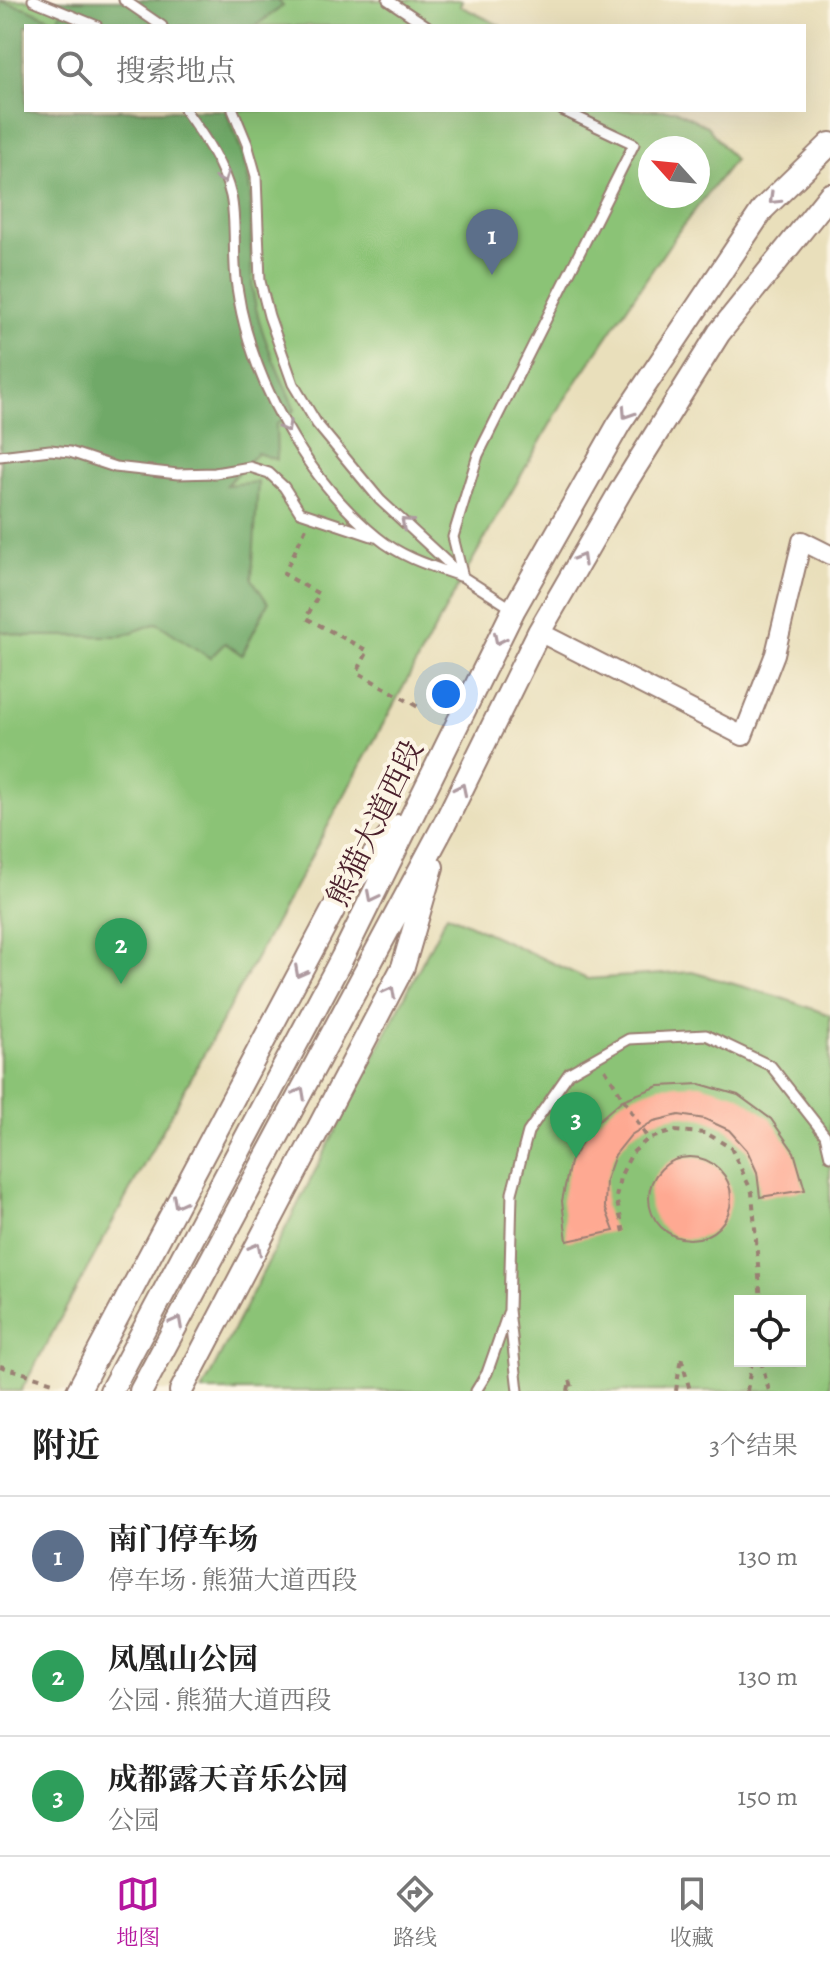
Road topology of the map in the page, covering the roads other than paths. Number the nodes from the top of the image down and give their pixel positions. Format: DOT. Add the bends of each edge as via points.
graph roads {
  1 [pos="33,0"];
  2 [pos="124,0"];
  3 [pos="388,0"];
  4 [pos="92,24"];
  5 [pos="159,24"];
  6 [pos="424,24"];
  7 [pos="186,112"];
  8 [pos="234,112"];
  9 [pos="566,112"];
  10 [pos="830,144"];
  11 [pos="830,195"];
  12 [pos="0,456"];
  13 [pos="378,538"];
  14 [pos="830,555"];
  15 [pos="463,577"];
  16 [pos="514,609"];
  17 [pos="539,632"];
  18 [pos="424,794"];
  19 [pos="444,825"];
  20 [pos="830,1156"];
  21 [pos="509,1310"];
  22 [pos="78,1391"];
  23 [pos="111,1391"];
  24 [pos="141,1391"];
  25 [pos="181,1391"];
  26 [pos="476,1391"];
  27 [pos="518,1391"];
  1 -- 4 [label="lane"];
  2 -- 5 [label="lane"];
  3 -- 6 [label="lane"];
  7 -- 13 [label="lane, one-way" via="230,194 237,287 273,402 302,453"];
  15 -- 8 [label="lane, one-way" via="380,500 317,424 293,384 260,281 256,176"];
  9 -- 15 [label="lane" via="634,144 478,455 453,537"];
  10 -- 16 [label="street, 熊猫大道西段, one-way" via="763,209 619,424"];
  17 -- 11 [label="street, 熊猫大道西段, one-way" via="719,333"];
  12 -- 13 [label="lane" via="70,452 115,467 178,474 250,467 269,473 300,512"];
  13 -- 15 [label="lane"];
  14 -- 17 [label="street" via="802,541 775,654 743,736"];
  15 -- 16 [label="lane"];
  16 -- 18 [label="street, 熊猫大道西段, one-way"];
  19 -- 17 [label="street, 熊猫大道西段, one-way"];
  18 -- 22 [label="street, one-way" via="341,895"];
  18 -- 23 [label="street, 熊猫大道西段, one-way"];
  24 -- 19 [label="street, 熊猫大道西段, one-way"];
  25 -- 19 [label="street, one-way" via="403,967"];
  20 -- 21 [label="lane" via="825,1135 771,1066 706,1035 629,1039 569,1073 528,1132 512,1193"];
  21 -- 26 [label="lane"];
  21 -- 27 [label="lane"];
}
